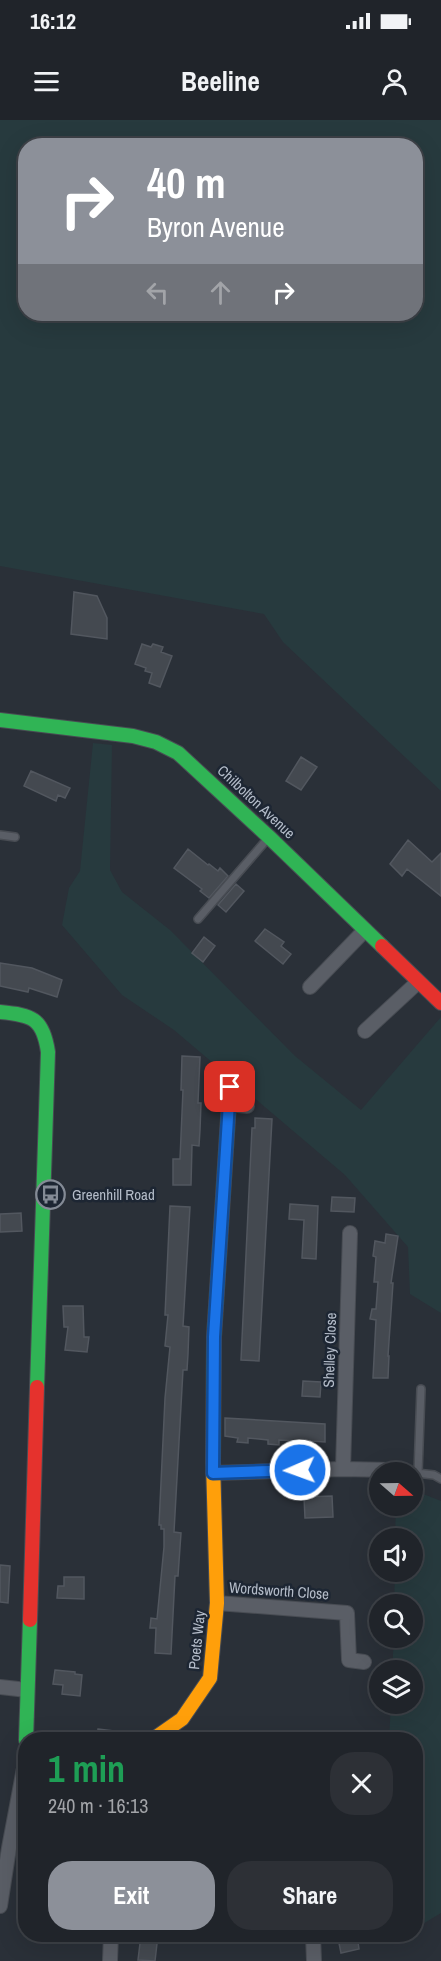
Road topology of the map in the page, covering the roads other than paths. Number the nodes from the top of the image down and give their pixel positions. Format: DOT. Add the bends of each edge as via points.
graph roads {
  1 [pos="0,720"];
  2 [pos="0,835"];
  3 [pos="15,837"];
  4 [pos="269,837"];
  5 [pos="198,919"];
  6 [pos="365,930"];
  7 [pos="418,982"];
  8 [pos="310,987"];
  9 [pos="441,1003"];
  10 [pos="0,1012"];
  11 [pos="365,1031"];
  12 [pos="230,1087"];
  13 [pos="229,1104"];
  14 [pos="247,1106"];
  15 [pos="350,1233"];
  16 [pos="421,1389"];
  17 [pos="418,1462"];
  18 [pos="343,1469"];
  19 [pos="369,1470"];
  20 [pos="213,1473"];
  21 [pos="423,1474"];
  22 [pos="441,1479"];
  23 [pos="218,1603"];
  24 [pos="364,1662"];
  25 [pos="0,1687"];
  26 [pos="27,1690"];
  27 [pos="26,1732"];
  28 [pos="163,1732"];
  29 [pos="18,1791"];
  30 [pos="4,1848"];
  31 [pos="0,1906"];
  32 [pos="111,1942"];
  33 [pos="313,1942"];
  34 [pos="110,1961"];
  35 [pos="314,1961"];
  1 -- 4 [label="street, Chilbolton Avenue" via="133,736 165,745"];
  2 -- 3 [label="lane"];
  4 -- 5 [label="lane"];
  4 -- 6 [label="street, Chilbolton Avenue"];
  6 -- 7 [label="street, Chilbolton Avenue"];
  6 -- 8 [label="street"];
  7 -- 9 [label="street, Chilbolton Avenue"];
  7 -- 11 [label="street"];
  10 -- 26 [label="street" via="35,1020 45,1030 48,1052"];
  12 -- 13 [label="street, Poets Way"];
  13 -- 14 [label="street"];
  13 -- 20 [label="street, Poets Way" via="214,1337"];
  15 -- 18 [label="street, Shelley Close"];
  16 -- 17 [label="lane"];
  18 -- 19 [label="street"];
  18 -- 20 [label="street"];
  20 -- 23 [label="street, Poets Way"];
  21 -- 22 [label="lane"];
  23 -- 24 [label="street, Wordsworth Close" via="347,1613 349,1660"];
  23 -- 28 [label="street, Poets Way" via="210,1678 182,1719"];
  25 -- 26 [label="street"];
  26 -- 27 [label="street"];
  29 -- 30 [label="street"];
  30 -- 31 [label="street"];
  32 -- 34 [label="street"];
  33 -- 35 [label="street"];
}
